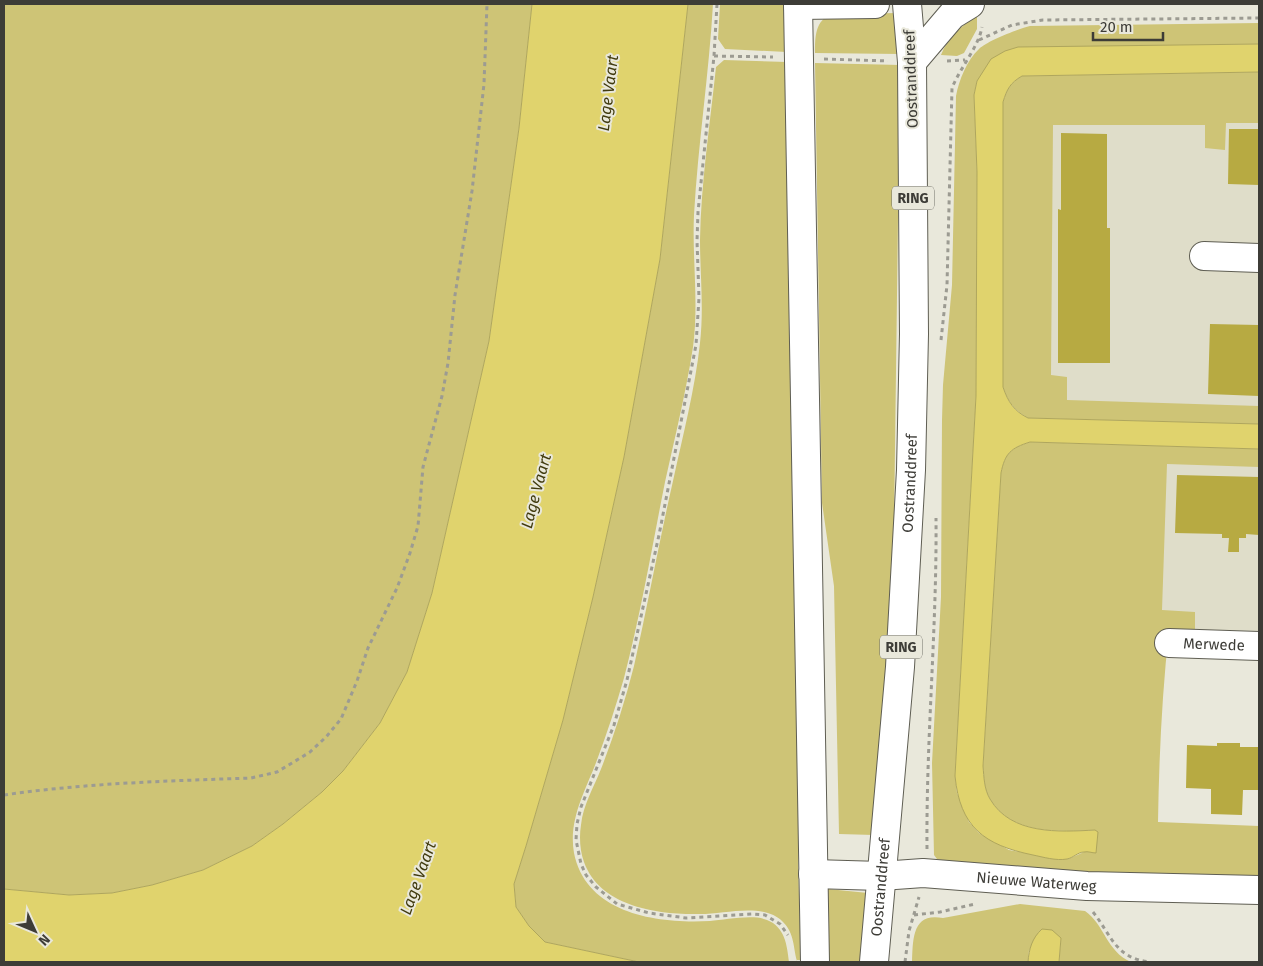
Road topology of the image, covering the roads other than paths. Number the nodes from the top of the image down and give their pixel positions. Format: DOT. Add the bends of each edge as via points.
graph roads {
  1 [pos="798,4"];
  2 [pos="875,4"];
  3 [pos="907,4"];
  4 [pos="976,14"];
  5 [pos="912,62"];
  6 [pos="1204,256"];
  7 [pos="1259,258"];
  8 [pos="1169,643"];
  9 [pos="1259,646"];
  10 [pos="813,874"];
  11 [pos="881,876"];
  12 [pos="1259,890"];
  13 [pos="815,961"];
  14 [pos="874,961"];
  1 -- 2 [label="main road"];
  1 -- 10 [label="main road"];
  3 -- 5 [label="main road, Oostranddreef / RING"];
  4 -- 5 [label="main road" via="952,15"];
  5 -- 11 [label="main road, Oostranddreef / RING" via="914,334 911,470 900,667"];
  6 -- 7 [label="main road"];
  8 -- 9 [label="main road, Merwede"];
  10 -- 11 [label="main road, Nieuwe Waterweg"];
  10 -- 13 [label="main road"];
  11 -- 12 [label="main road, Nieuwe Waterweg" via="923,874 1088,886"];
  11 -- 14 [label="main road, Oostranddreef / RING"];
}
